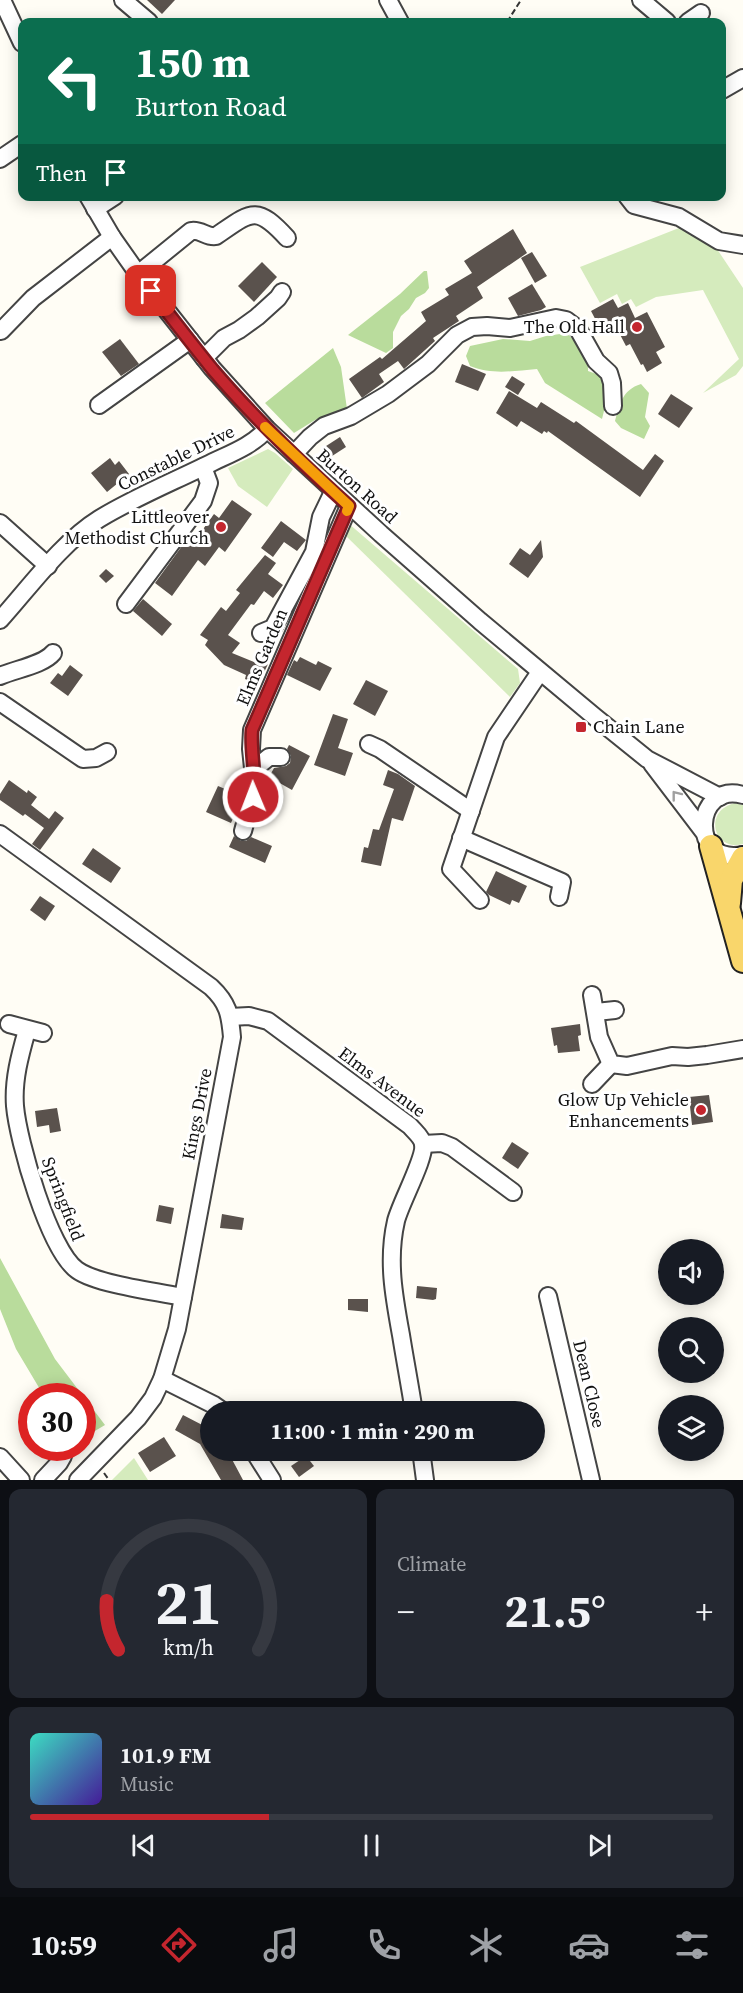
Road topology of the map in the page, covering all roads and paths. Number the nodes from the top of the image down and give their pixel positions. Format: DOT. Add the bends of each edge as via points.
graph roads {
  1 [pos="2,0"];
  2 [pos="123,0"];
  3 [pos="388,0"];
  4 [pos="521,0"];
  5 [pos="641,0"];
  6 [pos="144,18"];
  7 [pos="398,18"];
  8 [pos="510,18"];
  9 [pos="663,18"];
  10 [pos="18,34"];
  11 [pos="743,78"];
  12 [pos="726,88"];
  13 [pos="18,147"];
  14 [pos="0,159"];
  15 [pos="631,201"];
  16 [pos="91,203"];
  17 [pos="112,237"];
  18 [pos="287,238"];
  19 [pos="743,245"];
  20 [pos="138,274"];
  21 [pos="282,292"];
  22 [pos="1,331"];
  23 [pos="190,340"];
  24 [pos="204,358"];
  25 [pos="99,405"];
  26 [pos="613,406"];
  27 [pos="267,429"];
  28 [pos="294,454"];
  29 [pos="203,467"];
  30 [pos="333,492"];
  31 [pos="349,506"];
  32 [pos="0,523"];
  33 [pos="48,566"];
  34 [pos="126,604"];
  35 [pos="0,620"];
  36 [pos="261,633"];
  37 [pos="56,650"];
  38 [pos="540,672"];
  39 [pos="0,676"];
  40 [pos="0,702"];
  41 [pos="369,744"];
  42 [pos="107,752"];
  43 [pos="281,757"];
  44 [pos="647,759"];
  45 [pos="253,770"];
  46 [pos="743,780"];
  47 [pos="730,796"];
  48 [pos="471,811"];
  49 [pos="243,831"];
  50 [pos="0,834"];
  51 [pos="461,838"];
  52 [pos="707,839"];
  53 [pos="743,856"];
  54 [pos="559,897"];
  55 [pos="480,900"];
  56 [pos="729,907"];
  57 [pos="743,961"];
  58 [pos="615,1010"];
  59 [pos="230,1017"];
  60 [pos="9,1024"];
  61 [pos="743,1048"];
  62 [pos="611,1064"];
  63 [pos="592,1084"];
  64 [pos="423,1144"];
  65 [pos="513,1192"];
  66 [pos="548,1296"];
  67 [pos="183,1297"];
  68 [pos="162,1379"];
  69 [pos="206,1401"];
  70 [pos="412,1401"];
  71 [pos="0,1457"];
  72 [pos="60,1461"];
  73 [pos="260,1461"];
  74 [pos="422,1461"];
  75 [pos="21,1480"];
  76 [pos="43,1480"];
  77 [pos="78,1480"];
  78 [pos="272,1480"];
  79 [pos="425,1480"];
  80 [pos="591,1480"];
  1 -- 10 [label="street"];
  2 -- 6 [label="street"];
  3 -- 7 [label="street"];
  4 -- 8 [label="path"];
  5 -- 9 [label="street"];
  11 -- 12 [label="street"];
  13 -- 14 [label="street"];
  15 -- 19 [label="street" via="679,217 719,241"];
  16 -- 17 [label="street, Burton Road"];
  17 -- 20 [label="street, Burton Road"];
  17 -- 22 [label="street" via="33,298"];
  18 -- 20 [label="street" via="266,217 251,216 212,237 191,231"];
  20 -- 23 [label="street, Burton Road"];
  21 -- 24 [label="street"];
  23 -- 24 [label="street, Burton Road"];
  23 -- 25 [label="street"];
  24 -- 27 [label="street, Burton Road"];
  26 -- 28 [label="street" via="609,373 596,361 578,329 566,320 556,318 510,328 472,327 457,335 398,387 351,416 324,426"];
  27 -- 28 [label="street, Burton Road"];
  27 -- 29 [label="street, Constable Drive" via="241,449"];
  28 -- 30 [label="street, Burton Road"];
  29 -- 33 [label="street, Constable Drive" via="99,519"];
  29 -- 34 [label="street" via="209,483 203,501"];
  30 -- 31 [label="street, Burton Road"];
  30 -- 36 [label="street" via="321,517 306,571 273,628"];
  31 -- 38 [label="street, Burton Road"];
  31 -- 45 [label="street, Elms Garden" via="252,730"];
  32 -- 33 [label="street"];
  33 -- 35 [label="street, Constable Drive"];
  37 -- 39 [label="street" via="40,663"];
  38 -- 44 [label="street, Burton Road"];
  38 -- 48 [label="street" via="496,738"];
  40 -- 42 [label="street" via="83,759"];
  41 -- 48 [label="street"];
  43 -- 45 [label="street" via="269,757"];
  44 -- 47 [label="street, Burton Road"];
  52 -- 44 [label="street, Burton Road, one-way"];
  45 -- 49 [label="street, Elms Garden" via="255,787"];
  46 -- 47 [label="street"];
  47 -- 52 [label="street" via="715,800 707,809 703,820"];
  48 -- 51 [label="street"];
  50 -- 59 [label="street, Kings Drive" via="211,987 223,998"];
  51 -- 54 [label="street" via="561,882"];
  51 -- 55 [label="street" via="450,869"];
  52 -- 53 [label="street" via="726,856"];
  52 -- 56 [label="main road"];
  53 -- 56 [label="main road" via="731,880"];
  56 -- 57 [label="main road"];
  58 -- 62 [label="street" via="594,1004 598,1037"];
  59 -- 64 [label="street, Elms Avenue" via="267,1021 410,1126"];
  59 -- 67 [label="street, Kings Drive" via="232,1037"];
  60 -- 67 [label="street, Springfield" via="35,1031 17,1072 16,1115 33,1181 65,1258 91,1278"];
  61 -- 62 [label="street" via="627,1066"];
  62 -- 63 [label="street"];
  64 -- 65 [label="street" via="452,1147"];
  64 -- 70 [label="street, Elms Avenue" via="396,1222 391,1256"];
  66 -- 80 [label="street, Dean Close"];
  67 -- 68 [label="street, Kings Drive"];
  68 -- 69 [label="street"];
  68 -- 77 [label="street, Kings Drive" via="131,1427"];
  71 -- 75 [label="street"];
  72 -- 76 [label="street"];
  73 -- 78 [label="street"];
  74 -- 79 [label="street"];
}
